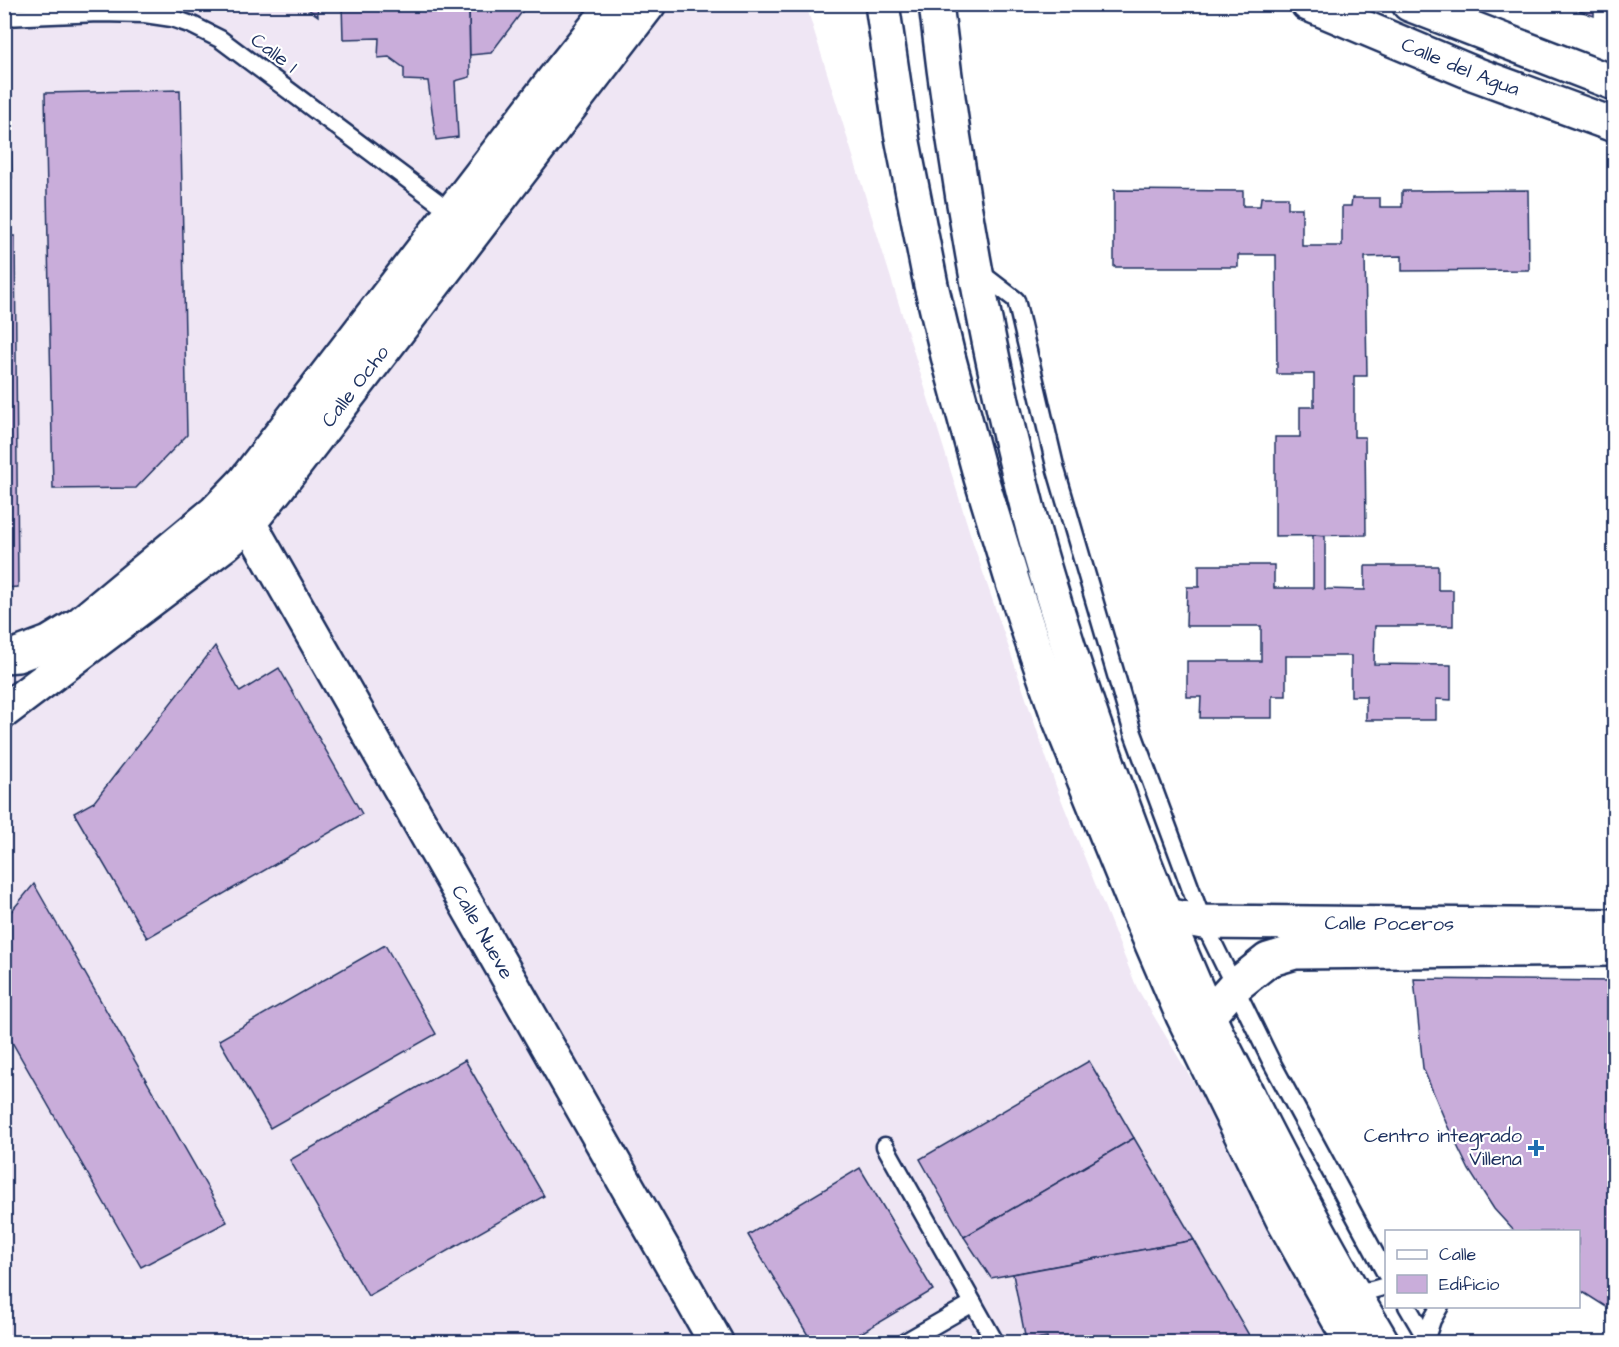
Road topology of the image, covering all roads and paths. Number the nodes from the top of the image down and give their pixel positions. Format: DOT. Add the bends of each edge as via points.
graph roads {
  1 [pos="614,4"];
  2 [pos="649,4"];
  3 [pos="882,4"];
  4 [pos="936,4"];
  5 [pos="1308,4"];
  6 [pos="1409,4"];
  7 [pos="4,17"];
  8 [pos="1614,83"];
  9 [pos="1614,125"];
  10 [pos="451,212"];
  11 [pos="975,269"];
  12 [pos="249,523"];
  13 [pos="4,656"];
  14 [pos="4,711"];
  15 [pos="1165,915"];
  16 [pos="1203,922"];
  17 [pos="1614,926"];
  18 [pos="1614,949"];
  19 [pos="1234,987"];
  20 [pos="1209,1016"];
  21 [pos="885,1146"];
  22 [pos="1385,1272"];
  23 [pos="1318,1284"];
  24 [pos="1385,1286"];
  25 [pos="1352,1292"];
  26 [pos="973,1303"];
  27 [pos="1408,1308"];
  28 [pos="1439,1308"];
  29 [pos="1427,1340"];
  30 [pos="716,1342"];
  31 [pos="905,1342"];
  32 [pos="995,1342"];
  33 [pos="1352,1342"];
  34 [pos="1382,1342"];
  1 -- 10 [label="street, Calle Ocho"];
  2 -- 12 [label="street, Calle Ocho"];
  3 -- 23 [label="street" via="936,306 981,478 1027,627 1057,713 1183,1016"];
  4 -- 11 [label="street"];
  5 -- 9 [label="street, Calle del Agua" via="1475,74"];
  6 -- 8 [label="street, Calle del Agua"];
  7 -- 10 [label="lane, Calle 1" via="145,14 192,25 220,39"];
  10 -- 13 [label="street, Calle Ocho" via="244,482 215,512 80,624 49,643"];
  11 -- 15 [label="street" via="1028,512 1107,762"];
  11 -- 16 [label="lane" via="1016,300 1056,470 1130,721"];
  12 -- 14 [label="street, Calle Ocho"];
  12 -- 30 [label="street, Calle Nueve"];
  15 -- 16 [label="street, Calle Poceros"];
  15 -- 20 [label="street"];
  16 -- 17 [label="street, Calle Poceros"];
  16 -- 19 [label="lane"];
  18 -- 19 [label="street, Calle Poceros" via="1295,952 1268,960"];
  19 -- 20 [label="street, Calle Poceros"];
  19 -- 22 [label="lane"];
  20 -- 25 [label="street"];
  21 -- 26 [label="lane"];
  23 -- 25 [label="lane"];
  23 -- 33 [label="street"];
  24 -- 25 [label="lane"];
  25 -- 34 [label="street"];
  26 -- 31 [label="lane"];
  26 -- 32 [label="lane"];
  27 -- 29 [label="lane"];
  28 -- 29 [label="lane"];
}
